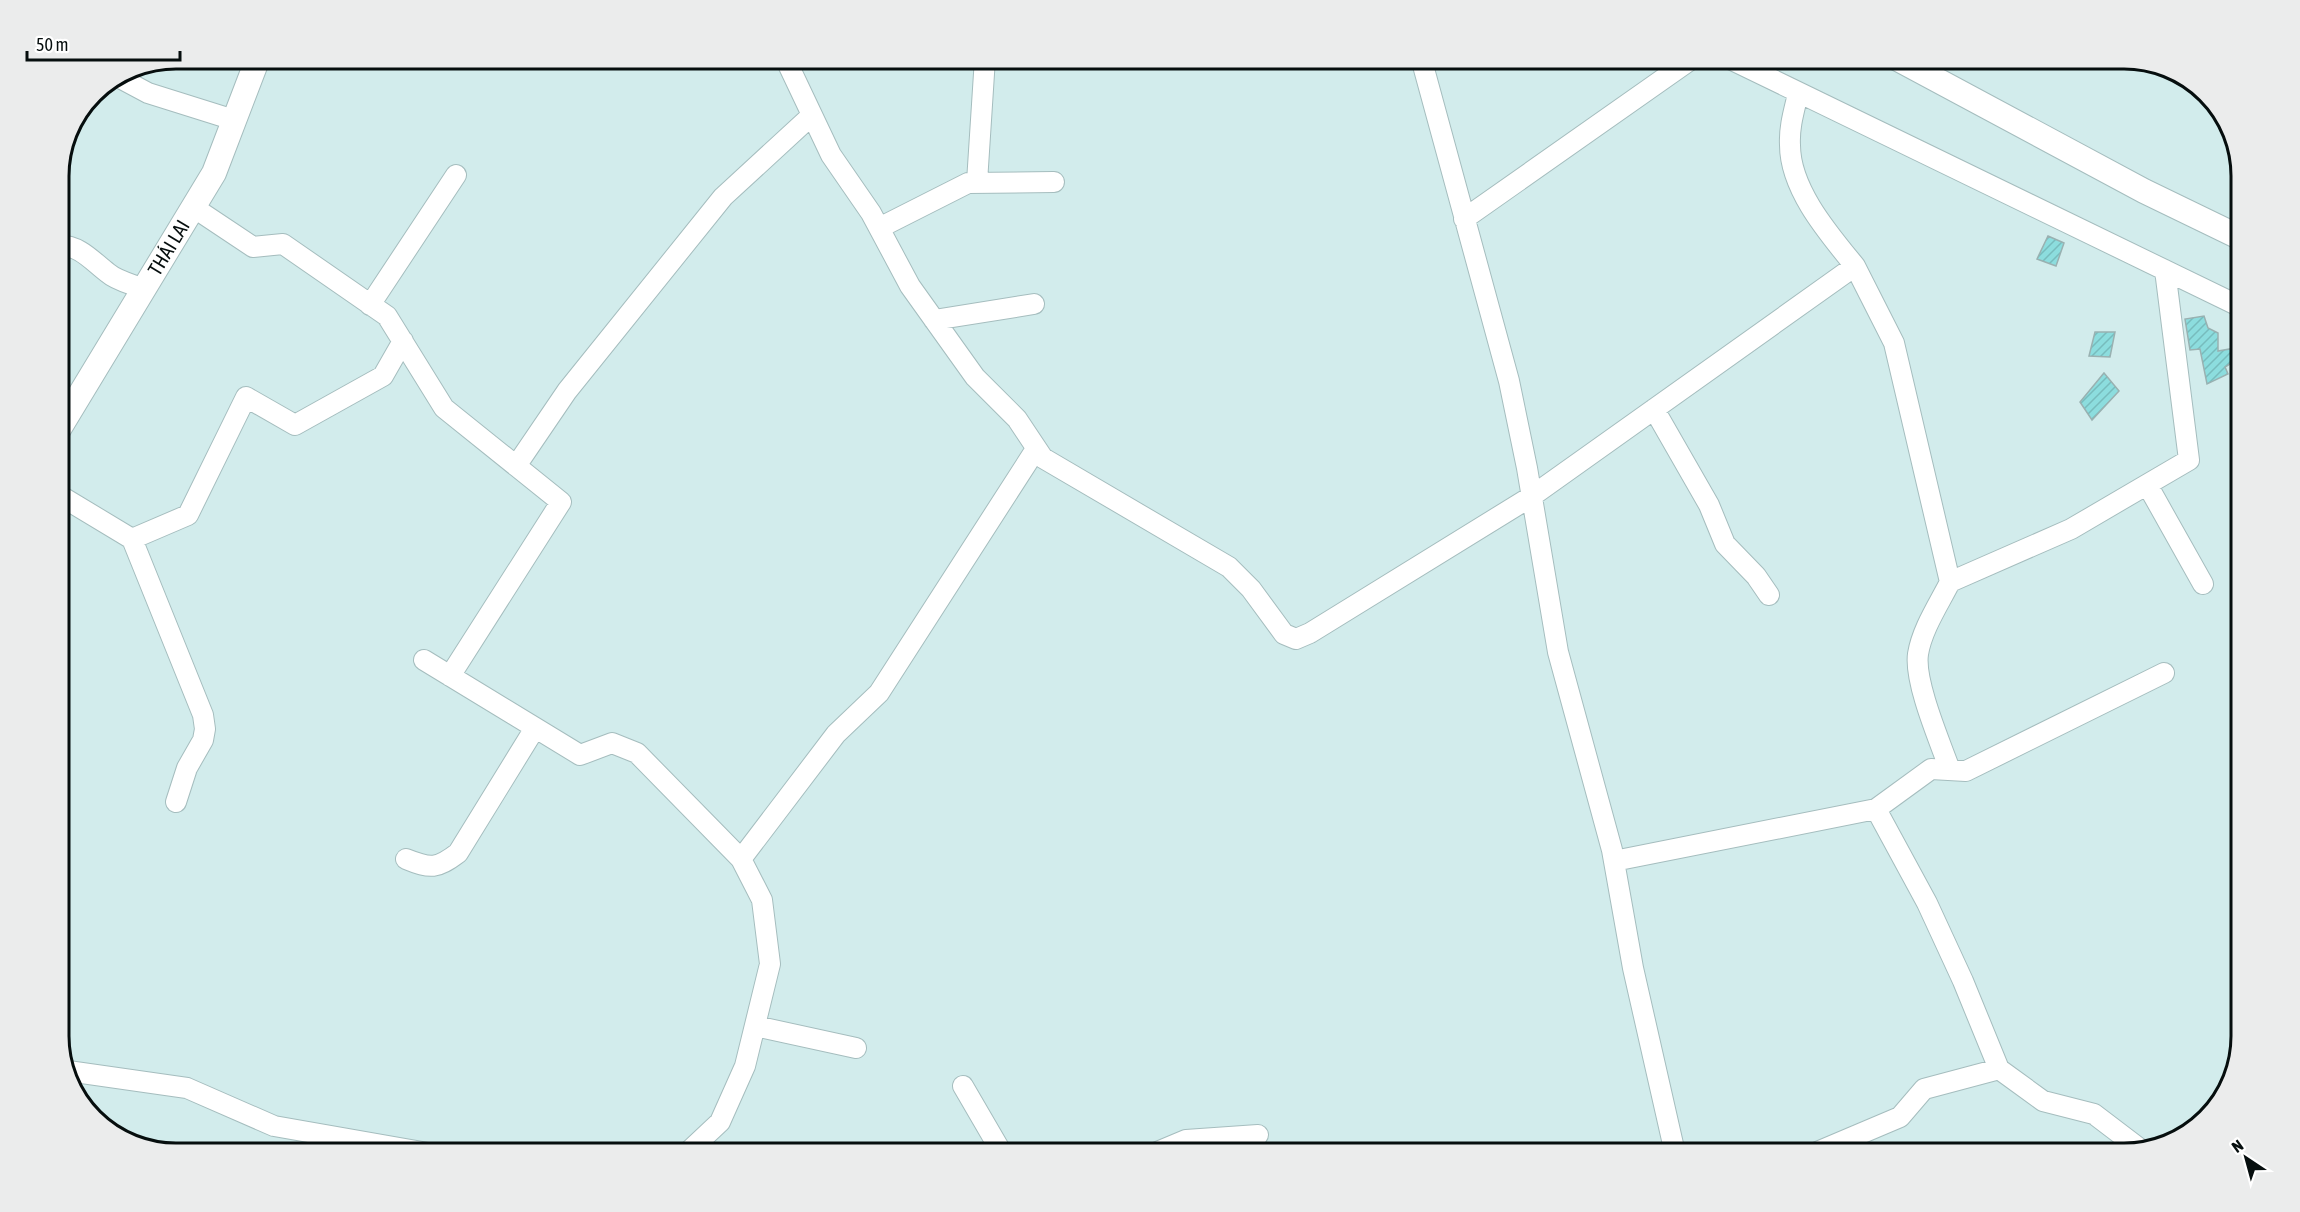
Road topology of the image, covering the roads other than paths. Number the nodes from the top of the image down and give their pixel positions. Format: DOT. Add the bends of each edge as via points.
graph roads {
  1 [pos="254,69"];
  2 [pos="790,69"];
  3 [pos="984,69"];
  4 [pos="1424,69"];
  5 [pos="1677,69"];
  6 [pos="1749,69"];
  7 [pos="1917,69"];
  8 [pos="127,81"];
  9 [pos="1798,94"];
  10 [pos="811,116"];
  11 [pos="234,120"];
  12 [pos="456,175"];
  13 [pos="977,182"];
  14 [pos="1054,182"];
  15 [pos="193,207"];
  16 [pos="1464,219"];
  17 [pos="879,228"];
  18 [pos="2231,233"];
  19 [pos="69,246"];
  20 [pos="1855,266"];
  21 [pos="2165,270"];
  22 [pos="144,289"];
  23 [pos="2231,302"];
  24 [pos="1034,304"];
  25 [pos="370,305"];
  26 [pos="934,320"];
  27 [pos="403,341"];
  28 [pos="1654,409"];
  29 [pos="69,413"];
  30 [pos="1036,449"];
  31 [pos="516,466"];
  32 [pos="2148,486"];
  33 [pos="1532,496"];
  34 [pos="69,501"];
  35 [pos="132,539"];
  36 [pos="1950,582"];
  37 [pos="2203,584"];
  38 [pos="1769,595"];
  39 [pos="423,660"];
  40 [pos="2164,673"];
  41 [pos="450,676"];
  42 [pos="535,728"];
  43 [pos="1950,770"];
  44 [pos="176,802"];
  45 [pos="1876,809"];
  46 [pos="406,859"];
  47 [pos="741,859"];
  48 [pos="1614,861"];
  49 [pos="754,1026"];
  50 [pos="855,1048"];
  51 [pos="1999,1069"];
  52 [pos="76,1072"];
  53 [pos="963,1086"];
  54 [pos="1258,1135"];
  55 [pos="367,1143"];
  56 [pos="698,1143"];
  57 [pos="996,1143"];
  58 [pos="1179,1143"];
  59 [pos="1673,1143"];
  60 [pos="1840,1143"];
  61 [pos="2132,1143"];
  1 -- 11 [label="street, THÁI LAI"];
  2 -- 10 [label="street"];
  3 -- 13 [label="street"];
  4 -- 16 [label="street"];
  5 -- 16 [label="street"];
  6 -- 9 [label="street"];
  7 -- 18 [label="street"];
  8 -- 11 [label="street" via="148,93"];
  9 -- 20 [label="street" via="1789,147 1798,181"];
  9 -- 21 [label="street"];
  10 -- 17 [label="street" via="831,155"];
  10 -- 31 [label="street" via="723,197 567,391"];
  11 -- 15 [label="street, THÁI LAI" via="214,173"];
  12 -- 25 [label="street"];
  13 -- 14 [label="street"];
  13 -- 17 [label="street" via="958,186"];
  15 -- 22 [label="street, THÁI LAI"];
  15 -- 25 [label="street" via="254,247 283,244"];
  16 -- 33 [label="street" via="1509,381"];
  17 -- 26 [label="street" via="910,286"];
  19 -- 22 [label="street" via="93,259 109,275"];
  20 -- 28 [label="street"];
  20 -- 36 [label="street" via="1894,343"];
  21 -- 23 [label="street"];
  21 -- 32 [label="street" via="2189,460"];
  22 -- 29 [label="street, THÁI LAI"];
  24 -- 26 [label="street"];
  25 -- 27 [label="street" via="387,316"];
  26 -- 30 [label="street" via="975,377 1017,419"];
  27 -- 31 [label="street" via="444,408"];
  27 -- 35 [label="street" via="383,376 295,425 246,397 189,515"];
  28 -- 33 [label="street"];
  28 -- 38 [label="street" via="1709,505 1725,544"];
  30 -- 33 [label="street" via="1043,458 1230,567 1284,634 1296,639"];
  30 -- 47 [label="street" via="879,693 836,734"];
  31 -- 41 [label="street" via="561,502"];
  32 -- 36 [label="street" via="2071,529"];
  32 -- 37 [label="street"];
  33 -- 48 [label="street" via="1557,652"];
  34 -- 35 [label="street"];
  35 -- 44 [label="street" via="206,729"];
  36 -- 43 [label="street" via="1918,655 1919,679"];
  39 -- 41 [label="street"];
  40 -- 43 [label="street" via="1966,771"];
  41 -- 42 [label="street"];
  42 -- 46 [label="street" via="458,853 442,865 425,867"];
  42 -- 47 [label="street" via="580,755 612,743 637,753"];
  43 -- 45 [label="street" via="1931,769"];
  45 -- 48 [label="street"];
  45 -- 51 [label="street" via="1936,923"];
  47 -- 49 [label="street" via="762,900 770,964"];
  48 -- 59 [label="street" via="1633,968"];
  49 -- 50 [label="street"];
  49 -- 56 [label="street" via="745,1066 720,1122"];
  51 -- 60 [label="street" via="1924,1089 1900,1117"];
  51 -- 61 [label="street" via="2043,1101 2094,1114"];
  52 -- 55 [label="street" via="187,1088 273,1126"];
  53 -- 57 [label="street"];
  54 -- 58 [label="street"];
}
